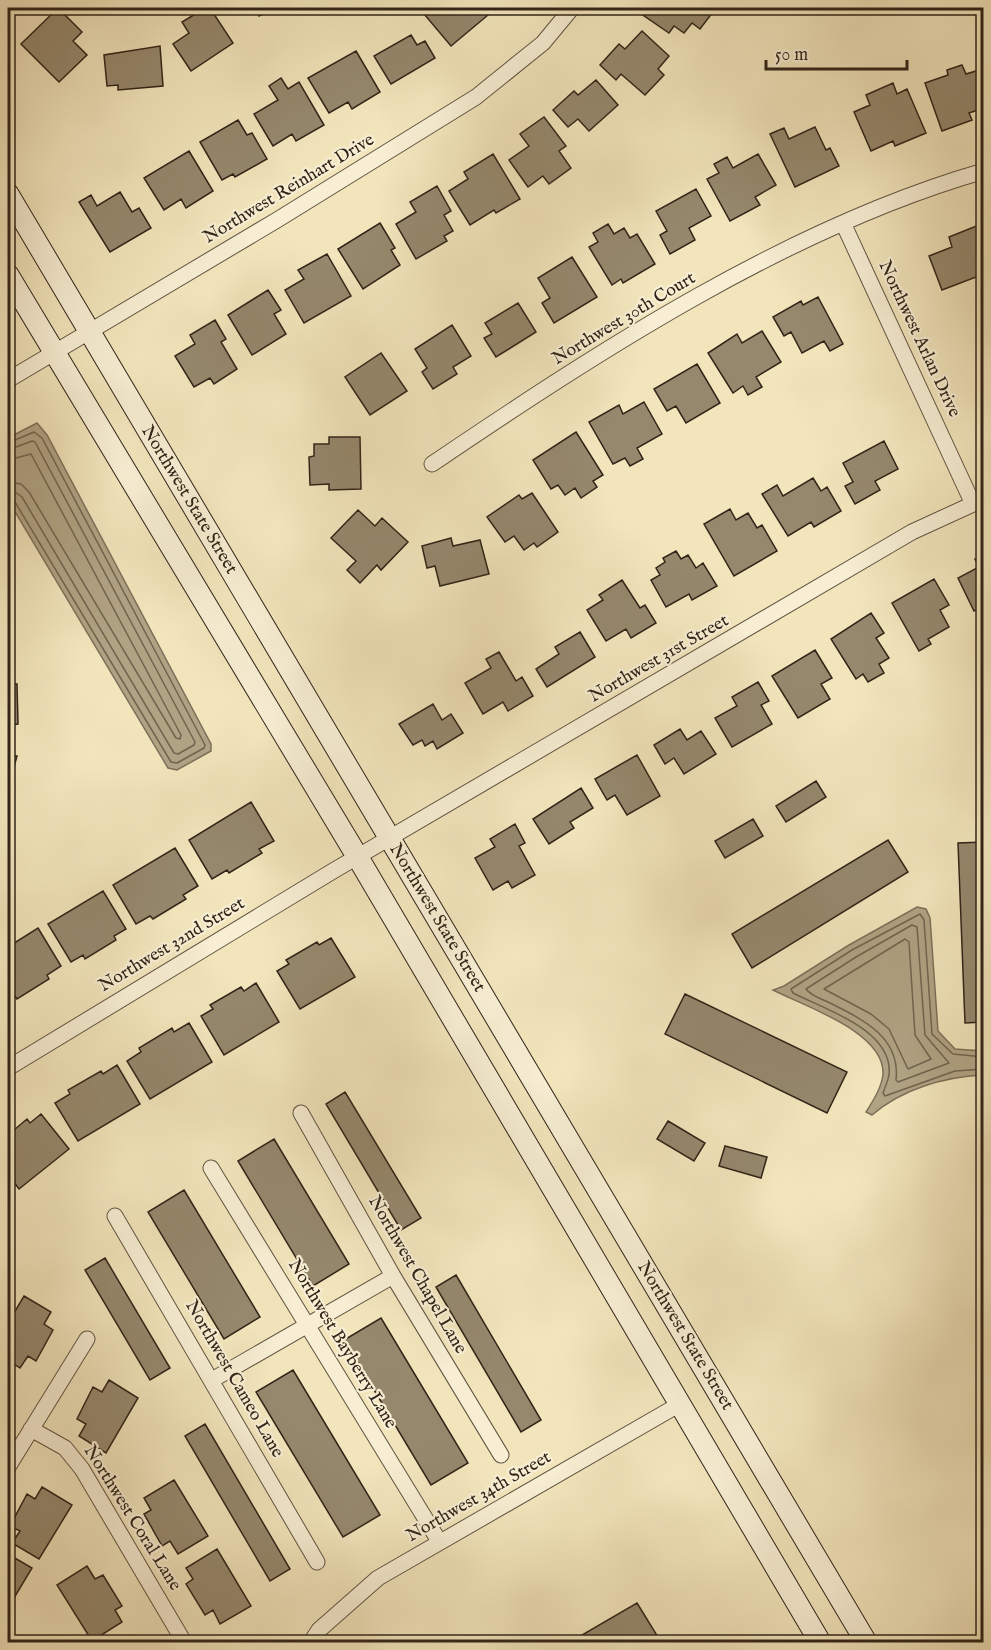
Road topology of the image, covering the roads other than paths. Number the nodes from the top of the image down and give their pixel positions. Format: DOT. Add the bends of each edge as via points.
graph roads {
  1 [pos="572,8"];
  2 [pos="984,171"];
  3 [pos="8,194"];
  4 [pos="843,223"];
  5 [pos="8,275"];
  6 [pos="88,331"];
  7 [pos="54,352"];
  8 [pos="8,380"];
  9 [pos="432,464"];
  10 [pos="978,502"];
  11 [pos="390,839"];
  12 [pos="357,856"];
  13 [pos="8,1068"];
  14 [pos="301,1113"];
  15 [pos="211,1168"];
  16 [pos="116,1216"];
  17 [pos="393,1275"];
  18 [pos="308,1327"];
  19 [pos="87,1339"];
  20 [pos="212,1380"];
  21 [pos="680,1404"];
  22 [pos="31,1429"];
  23 [pos="501,1455"];
  24 [pos="8,1467"];
  25 [pos="439,1541"];
  26 [pos="317,1563"];
  27 [pos="184,1642"];
  28 [pos="310,1642"];
  29 [pos="820,1642"];
  30 [pos="866,1642"];
  1 -- 6 [label="street, Northwest Reinhart Drive" via="543,43 476,97"];
  2 -- 4 [label="street, Northwest 30th Court" via="942,183"];
  3 -- 6 [label="main road, Northwest State Street"];
  4 -- 9 [label="street, Northwest 30th Court" via="766,259 622,342"];
  4 -- 10 [label="street, Northwest Arlan Drive"];
  5 -- 7 [label="main road, Northwest State Street"];
  6 -- 7 [label="street, Northwest Reinhart Drive"];
  6 -- 11 [label="main road, Northwest State Street"];
  7 -- 8 [label="street, Northwest Reinhart Drive"];
  7 -- 12 [label="main road, Northwest State Street"];
  10 -- 11 [label="street, Northwest 31st Street" via="912,532"];
  11 -- 12 [label="street, Northwest 31st Street"];
  11 -- 30 [label="main road, Northwest State Street"];
  12 -- 13 [label="street, Northwest 32nd Street"];
  12 -- 21 [label="main road, Northwest State Street"];
  14 -- 17 [label="street, Northwest Chapel Lane"];
  15 -- 18 [label="street, Northwest Bayberry Lane"];
  16 -- 20 [label="street, Northwest Cameo Lane"];
  17 -- 18 [label="street"];
  17 -- 23 [label="street, Northwest Chapel Lane"];
  18 -- 20 [label="street"];
  18 -- 25 [label="street, Northwest Bayberry Lane"];
  19 -- 22 [label="street"];
  20 -- 26 [label="street, Northwest Cameo Lane"];
  21 -- 25 [label="street, Northwest 34th Street"];
  21 -- 29 [label="main road, Northwest State Street"];
  22 -- 24 [label="street"];
  22 -- 27 [label="street, Northwest Coral Lane" via="65,1448 82,1469"];
  25 -- 28 [label="street, Northwest 34th Street" via="378,1578"];
}
